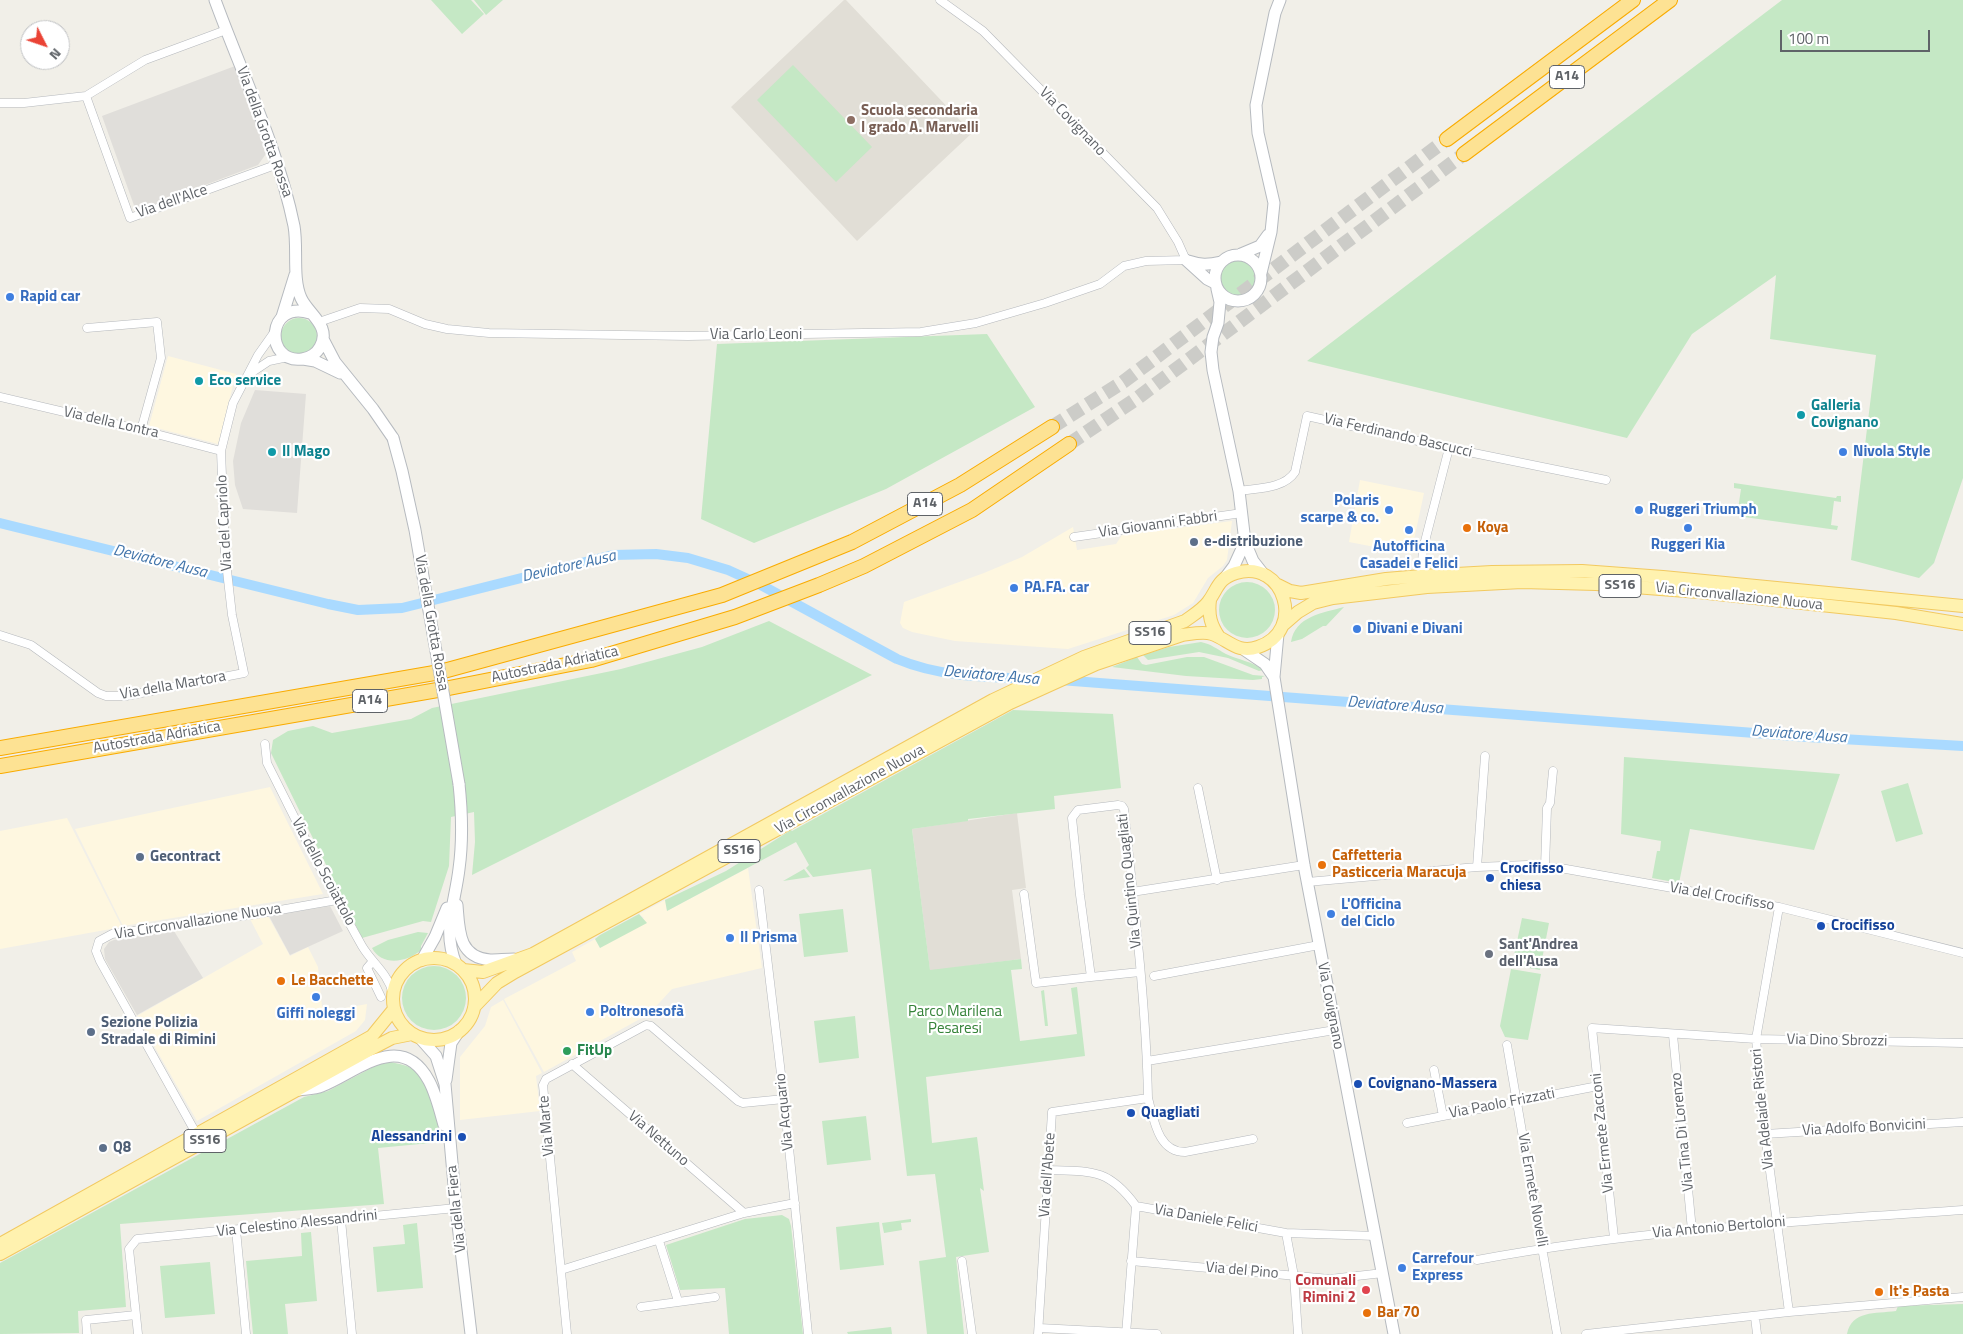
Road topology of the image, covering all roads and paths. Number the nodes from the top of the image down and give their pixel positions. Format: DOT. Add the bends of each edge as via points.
graph roads {
  1 [pos="215,0"];
  2 [pos="940,0"];
  3 [pos="1280,0"];
  4 [pos="1633,0"];
  5 [pos="1670,0"];
  6 [pos="226,30"];
  7 [pos="86,96"];
  8 [pos="0,103"];
  9 [pos="1447,140"];
  10 [pos="1464,154"];
  11 [pos="278,164"];
  12 [pos="1271,232"];
  13 [pos="1241,254"];
  14 [pos="1186,260"];
  15 [pos="1221,262"];
  16 [pos="296,268"];
  17 [pos="1261,273"];
  18 [pos="1216,286"];
  19 [pos="1243,301"];
  20 [pos="310,313"];
  21 [pos="282,317"];
  22 [pos="319,322"];
  23 [pos="1218,323"];
  24 [pos="87,328"];
  25 [pos="275,331"];
  26 [pos="323,339"];
  27 [pos="288,357"];
  28 [pos="302,359"];
  29 [pos="248,376"];
  30 [pos="346,377"];
  31 [pos="0,398"];
  32 [pos="1052,427"];
  33 [pos="141,430"];
  34 [pos="1069,444"];
  35 [pos="1449,448"];
  36 [pos="221,451"];
  37 [pos="1606,480"];
  38 [pos="1239,491"];
  39 [pos="1242,513"];
  40 [pos="1074,537"];
  41 [pos="1245,542"];
  42 [pos="1264,575"];
  43 [pos="1421,576"];
  44 [pos="1225,578"];
  45 [pos="1278,586"];
  46 [pos="1210,600"];
  47 [pos="1963,606"];
  48 [pos="1963,624"];
  49 [pos="1280,629"];
  50 [pos="0,635"];
  51 [pos="1219,637"];
  52 [pos="1243,649"];
  53 [pos="244,673"];
  54 [pos="1274,677"];
  55 [pos="265,744"];
  56 [pos="0,748"];
  57 [pos="1485,756"];
  58 [pos="0,766"];
  59 [pos="1553,771"];
  60 [pos="1198,788"];
  61 [pos="1304,865"];
  62 [pos="1477,867"];
  63 [pos="1545,867"];
  64 [pos="1217,880"];
  65 [pos="1307,882"];
  66 [pos="456,886"];
  67 [pos="759,890"];
  68 [pos="1132,892"];
  69 [pos="1024,894"];
  70 [pos="337,900"];
  71 [pos="1780,907"];
  72 [pos="1319,945"];
  73 [pos="1963,953"];
  74 [pos="422,960"];
  75 [pos="520,960"];
  76 [pos="373,961"];
  77 [pos="459,967"];
  78 [pos="1140,972"];
  79 [pos="1154,976"];
  80 [pos="1091,977"];
  81 [pos="387,995"];
  82 [pos="474,1007"];
  83 [pos="394,1009"];
  84 [pos="1592,1028"];
  85 [pos="459,1030"];
  86 [pos="1335,1030"];
  87 [pos="1673,1035"];
  88 [pos="416,1036"];
  89 [pos="1756,1039"];
  90 [pos="1963,1043"];
  91 [pos="1507,1045"];
  92 [pos="1147,1061"];
  93 [pos="572,1064"];
  94 [pos="1434,1070"];
  95 [pos="445,1084"];
  96 [pos="1598,1086"];
  97 [pos="297,1090"];
  98 [pos="1148,1098"];
  99 [pos="784,1099"];
  100 [pos="1517,1102"];
  101 [pos="1443,1116"];
  102 [pos="1963,1122"];
  103 [pos="1407,1123"];
  104 [pos="1765,1134"];
  105 [pos="196,1135"];
  106 [pos="1253,1139"];
  107 [pos="451,1144"];
  108 [pos="1049,1170"];
  109 [pos="795,1203"];
  110 [pos="1136,1206"];
  111 [pos="456,1208"];
  112 [pos="1963,1210"];
  113 [pos="744,1213"];
  114 [pos="341,1220"];
  115 [pos="1776,1223"];
  116 [pos="236,1230"];
  117 [pos="1692,1230"];
  118 [pos="1286,1233"];
  119 [pos="1376,1236"];
  120 [pos="1614,1238"];
  121 [pos="658,1241"];
  122 [pos="0,1244"];
  123 [pos="1542,1248"];
  124 [pos="0,1254"];
  125 [pos="1477,1260"];
  126 [pos="962,1261"];
  127 [pos="1131,1261"];
  128 [pos="561,1270"];
  129 [pos="1383,1273"];
  130 [pos="1294,1276"];
  131 [pos="715,1297"];
  132 [pos="1963,1297"];
  133 [pos="678,1301"];
  134 [pos="641,1307"];
  135 [pos="1789,1312"];
  136 [pos="136,1314"];
  137 [pos="1755,1317"];
  138 [pos="1039,1331"];
  139 [pos="1126,1333"];
  140 [pos="87,1334"];
  141 [pos="138,1334"];
  142 [pos="246,1334"];
  143 [pos="352,1334"];
  144 [pos="471,1334"];
  145 [pos="567,1334"];
  146 [pos="808,1334"];
  147 [pos="972,1334"];
  148 [pos="1157,1334"];
  149 [pos="1298,1334"];
  150 [pos="1394,1334"];
  151 [pos="1557,1334"];
  152 [pos="1586,1334"];
  153 [pos="1758,1334"];
  1 -- 6 [label="street, Via della Grotta Rossa"];
  2 -- 14 [label="street, Via Covignano" via="983,31 1157,208"];
  3 -- 12 [label="street" via="1256,104 1258,133 1274,203"];
  4 -- 9 [label="highway, A14"];
  5 -- 10 [label="highway, A14"];
  6 -- 7 [label="street" via="146,60"];
  6 -- 11 [label="street, Via della Grotta Rossa"];
  7 -- 8 [label="street"];
  7 -- 11 [label="street, Via dell'Alce" via="130,218"];
  11 -- 16 [label="street, Via della Grotta Rossa" via="296,237"];
  12 -- 13 [label="street" via="1260,246"];
  12 -- 17 [label="street"];
  13 -- 15 [label="street"];
  13 -- 17 [label="street" via="1254,260"];
  14 -- 15 [label="street" via="1209,265"];
  14 -- 18 [label="street"];
  14 -- 22 [label="street, Via Carlo Leoni" via="1146,261 1124,266 1100,284 1045,304 976,323 921,332 698,336 489,333 447,330 389,309 360,308"];
  15 -- 18 [label="street" via="1217,268"];
  16 -- 20 [label="street, Via della Grotta Rossa" via="300,295"];
  16 -- 21 [label="street, Via della Grotta Rossa"];
  17 -- 19 [label="street" via="1260,287"];
  18 -- 19 [label="street" via="1228,299"];
  18 -- 23 [label="street" via="1220,302"];
  19 -- 23 [label="street"];
  20 -- 21 [label="street" via="295,311"];
  20 -- 22 [label="street"];
  21 -- 25 [label="street"];
  22 -- 26 [label="street"];
  23 -- 38 [label="street" via="1211,352 1213,370"];
  24 -- 33 [label="street" via="157,322 160,358"];
  25 -- 27 [label="street" via="277,346"];
  25 -- 29 [label="street, Via del Capriolo"];
  26 -- 28 [label="street" via="316,352"];
  26 -- 30 [label="street, Via della Grotta Rossa"];
  27 -- 28 [label="street"];
  27 -- 29 [label="street, Via del Capriolo" via="260,365"];
  28 -- 30 [label="street, Via della Grotta Rossa" via="329,366"];
  29 -- 36 [label="street, Via del Capriolo" via="233,403"];
  30 -- 66 [label="street, Via della Grotta Rossa, bridge" via="392,438 415,530 459,784 463,827"];
  31 -- 33 [label="street, Via della Lontra"];
  32 -- 56 [label="highway, Autostrada Adriatica / A14" via="952,489 852,542 722,595 440,672"];
  33 -- 36 [label="street, Via della Lontra"];
  34 -- 58 [label="highway, Autostrada Adriatica / A14" via="972,510 864,566 735,618 591,660 439,690"];
  35 -- 37 [label="street, Via Ferdinando Bascucci"];
  35 -- 38 [label="street, Via Ferdinando Bascucci" via="1307,416 1291,479"];
  35 -- 43 [label="street" via="1423,554"];
  36 -- 53 [label="street, Via del Capriolo" via="226,559 232,615"];
  38 -- 39 [label="street"];
  39 -- 40 [label="street, Via Giovanni Fabbri"];
  39 -- 41 [label="street"];
  41 -- 42 [label="street" via="1253,561"];
  41 -- 44 [label="street"];
  42 -- 44 [label="main road" via="1251,571"];
  42 -- 45 [label="main road, Via Circonvallazione Nuova / SS16"];
  43 -- 45 [label="main road, Via Circonvallazione Nuova / SS16" via="1301,592"];
  43 -- 47 [label="main road, Via Circonvallazione Nuova / SS16" via="1610,572"];
  44 -- 46 [label="main road, Via Circonvallazione Nuova / SS16" via="1215,588"];
  45 -- 49 [label="main road" via="1286,604 1286,615"];
  46 -- 51 [label="main road" via="1208,614"];
  46 -- 75 [label="main road, Via Circonvallazione Nuova / SS16" via="1185,621 1084,657 993,700"];
  48 -- 49 [label="main road, Via Circonvallazione Nuova / SS16" via="1896,613 1690,591 1522,582 1427,587 1333,598 1298,612"];
  49 -- 52 [label="main road, Via Circonvallazione Nuova / SS16" via="1268,643"];
  49 -- 54 [label="street, Via Covignano"];
  50 -- 53 [label="street, Via della Martora" via="31,645 106,696 126,696"];
  51 -- 52 [label="main road, Via Circonvallazione Nuova / SS16"];
  51 -- 82 [label="main road, Via Circonvallazione Nuova / SS16" via="1210,633 1182,635 1096,664 1010,703 515,972 497,983"];
  52 -- 54 [label="street" via="1265,664"];
  54 -- 61 [label="street, Via Covignano"];
  55 -- 70 [label="street, Via dello Scoiattolo" via="267,763"];
  57 -- 62 [label="street"];
  59 -- 63 [label="street" via="1547,808"];
  60 -- 64 [label="street"];
  61 -- 64 [label="street"];
  61 -- 65 [label="street, Via Covignano"];
  62 -- 63 [label="street, Via del Crocifisso"];
  62 -- 65 [label="street, Via del Crocifisso"];
  63 -- 71 [label="street, Via del Crocifisso"];
  64 -- 68 [label="street"];
  65 -- 72 [label="street, Via Covignano"];
  66 -- 74 [label="street, Via della Grotta Rossa"];
  66 -- 75 [label="street" via="459,929 467,950 490,960"];
  66 -- 77 [label="street, Via della Grotta Rossa" via="448,932 450,947"];
  67 -- 99 [label="street, Via Acquario"];
  68 -- 78 [label="street, Via Quintino Quagliati"];
  68 -- 80 [label="street, Via Quintino Quagliati" via="1124,809 1118,805 1078,810 1072,818"];
  69 -- 80 [label="street" via="1036,983"];
  70 -- 76 [label="street, Via dello Scoiattolo"];
  70 -- 105 [label="street, Via Circonvallazione Nuova" via="112,934 99,941 96,951 100,961"];
  71 -- 73 [label="street, Via del Crocifisso"];
  71 -- 89 [label="street, Via Adelaide Ristori"];
  72 -- 79 [label="street"];
  72 -- 86 [label="street, Via Covignano"];
  74 -- 77 [label="main road, Via Circonvallazione Nuova / SS16" via="445,960"];
  74 -- 81 [label="main road" via="402,972"];
  75 -- 77 [label="main road, Via Circonvallazione Nuova / SS16" via="482,972"];
  76 -- 81 [label="street, Via dello Scoiattolo" via="390,982"];
  76 -- 81 [label="street" via="367,968"];
  77 -- 82 [label="main road" via="473,987"];
  78 -- 80 [label="street"];
  78 -- 92 [label="street"];
  81 -- 83 [label="main road"];
  82 -- 85 [label="main road, Via Circonvallazione Nuova / SS16"];
  83 -- 88 [label="main road" via="404,1028"];
  83 -- 105 [label="main road, SS16" via="372,1036"];
  84 -- 87 [label="street, Via Dino Sbrozzi"];
  84 -- 96 [label="street, Via Ermete Zacconi"];
  85 -- 88 [label="main road, SS16" via="441,1039"];
  85 -- 95 [label="street, Via della Fiera" via="452,1043"];
  86 -- 92 [label="street"];
  86 -- 119 [label="street, Via Covignano"];
  87 -- 89 [label="street, Via Dino Sbrozzi"];
  87 -- 117 [label="street, Via Tina Di Lorenzo"];
  88 -- 95 [label="street, Via della Fiera" via="436,1056"];
  88 -- 97 [label="main road, SS16" via="392,1038"];
  89 -- 90 [label="street, Via Dino Sbrozzi"];
  89 -- 104 [label="street, Via Adelaide Ristori"];
  91 -- 100 [label="street, Via Ermete Novelli"];
  92 -- 98 [label="street"];
  93 -- 99 [label="street, Via Marte" via="646,1025 738,1101"];
  93 -- 113 [label="street, Via Nettuno"];
  93 -- 128 [label="street, Via Marte" via="546,1079 543,1085"];
  94 -- 101 [label="street"];
  95 -- 107 [label="street, Via della Fiera"];
  96 -- 100 [label="street, Via Paolo Frizzati"];
  96 -- 120 [label="street, Via Ermete Zacconi"];
  97 -- 107 [label="street" via="320,1087 371,1060 401,1057 419,1067 430,1082"];
  97 -- 124 [label="main road, SS16"];
  98 -- 106 [label="street" via="1162,1141 1177,1152"];
  98 -- 108 [label="street, Via dell'Abete" via="1052,1112"];
  99 -- 109 [label="street, Via Acquario"];
  100 -- 101 [label="street, Via Paolo Frizzati"];
  100 -- 123 [label="street, Via Ermete Novelli"];
  101 -- 103 [label="street, Via Paolo Frizzati"];
  102 -- 104 [label="street, Via Adolfo Bonvicini"];
  104 -- 115 [label="street, Via Adelaide Ristori"];
  105 -- 122 [label="main road, SS16"];
  107 -- 111 [label="street, Via della Fiera"];
  108 -- 110 [label="street, Via Daniele Felici" via="1107,1176"];
  108 -- 138 [label="street, Via dell'Abete"];
  109 -- 113 [label="street"];
  109 -- 146 [label="street, Via Acquario"];
  110 -- 118 [label="street, Via Daniele Felici"];
  110 -- 127 [label="street"];
  111 -- 114 [label="street, Via Celestino Alessandrini"];
  111 -- 144 [label="street, Via della Fiera"];
  112 -- 115 [label="street, Via Antonio Bertoloni"];
  113 -- 121 [label="street"];
  114 -- 116 [label="street, Via Celestino Alessandrini"];
  114 -- 143 [label="street"];
  115 -- 117 [label="street, Via Antonio Bertoloni"];
  115 -- 135 [label="street, Via Adelaide Ristori"];
  116 -- 136 [label="street, Via Celestino Alessandrini" via="137,1239 129,1249"];
  116 -- 142 [label="street"];
  117 -- 120 [label="street, Via Antonio Bertoloni"];
  118 -- 119 [label="street, Via Daniele Felici"];
  118 -- 130 [label="street"];
  119 -- 129 [label="street, Via Covignano"];
  120 -- 123 [label="street, Via Antonio Bertoloni"];
  121 -- 128 [label="street"];
  121 -- 133 [label="street"];
  123 -- 125 [label="street, Via Antonio Bertoloni"];
  123 -- 151 [label="street, Via Ermete Novelli"];
  126 -- 147 [label="street"];
  127 -- 130 [label="street, Via del Pino"];
  127 -- 139 [label="street"];
  128 -- 145 [label="street, Via Marte"];
  129 -- 130 [label="street, Via del Pino" via="1330,1279"];
  129 -- 150 [label="street, Via Covignano"];
  130 -- 149 [label="street"];
  131 -- 133 [label="street"];
  132 -- 135 [label="street"];
  133 -- 134 [label="street"];
  135 -- 137 [label="street"];
  136 -- 140 [label="street" via="86,1320"];
  136 -- 141 [label="street"];
  137 -- 152 [label="street"];
  137 -- 153 [label="street"];
  138 -- 139 [label="street"];
  139 -- 148 [label="street"];
}
